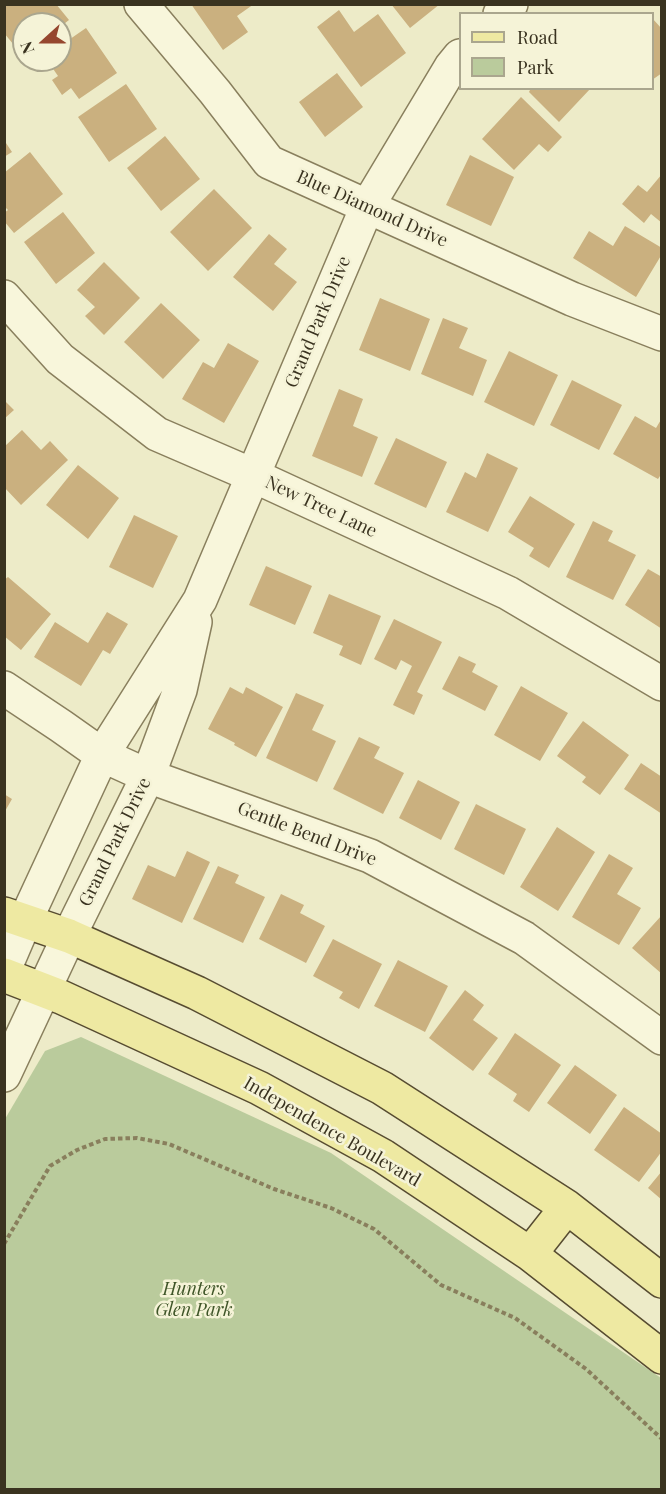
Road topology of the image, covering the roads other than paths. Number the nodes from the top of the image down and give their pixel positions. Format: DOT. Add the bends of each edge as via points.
graph roads {
  1 [pos="141,4"];
  2 [pos="459,57"];
  3 [pos="367,207"];
  4 [pos="4,297"];
  5 [pos="662,334"];
  6 [pos="252,475"];
  7 [pos="200,600"];
  8 [pos="662,684"];
  9 [pos="4,688"];
  10 [pos="102,755"];
  11 [pos="148,776"];
  12 [pos="15,918"];
  13 [pos="69,936"];
  14 [pos="4,973"];
  15 [pos="43,990"];
  16 [pos="662,1038"];
  17 [pos="4,1075"];
  18 [pos="567,1207"];
  19 [pos="530,1254"];
  20 [pos="662,1281"];
  21 [pos="662,1357"];
  1 -- 3 [label="street, Blue Diamond Drive" via="269,162"];
  2 -- 3 [label="street, Grand Park Drive"];
  3 -- 5 [label="street, Blue Diamond Drive" via="572,299"];
  3 -- 6 [label="street, Grand Park Drive"];
  4 -- 6 [label="street, New Tree Lane" via="60,359 157,434"];
  6 -- 7 [label="street, Grand Park Drive"];
  6 -- 8 [label="street, New Tree Lane" via="508,593"];
  7 -- 10 [label="street, Grand Park Drive"];
  7 -- 11 [label="street, Grand Park Drive" via="180,690"];
  9 -- 10 [label="street, Gentle Bend Drive"];
  10 -- 11 [label="street, Gentle Bend Drive"];
  10 -- 12 [label="street, Grand Park Drive"];
  11 -- 13 [label="street, Grand Park Drive"];
  11 -- 16 [label="street, Gentle Bend Drive" via="370,856 524,938"];
  12 -- 13 [label="main road"];
  12 -- 14 [label="street, Grand Park Drive"];
  13 -- 15 [label="street, Grand Park Drive"];
  13 -- 18 [label="main road" via="197,993 382,1088"];
  14 -- 15 [label="main road, Independence Boulevard"];
  15 -- 17 [label="street, Grand Park Drive"];
  15 -- 19 [label="main road, Independence Boulevard" via="259,1088 383,1156"];
  18 -- 19 [label="main road"];
  18 -- 20 [label="main road"];
  19 -- 21 [label="main road, Independence Boulevard"];
}
